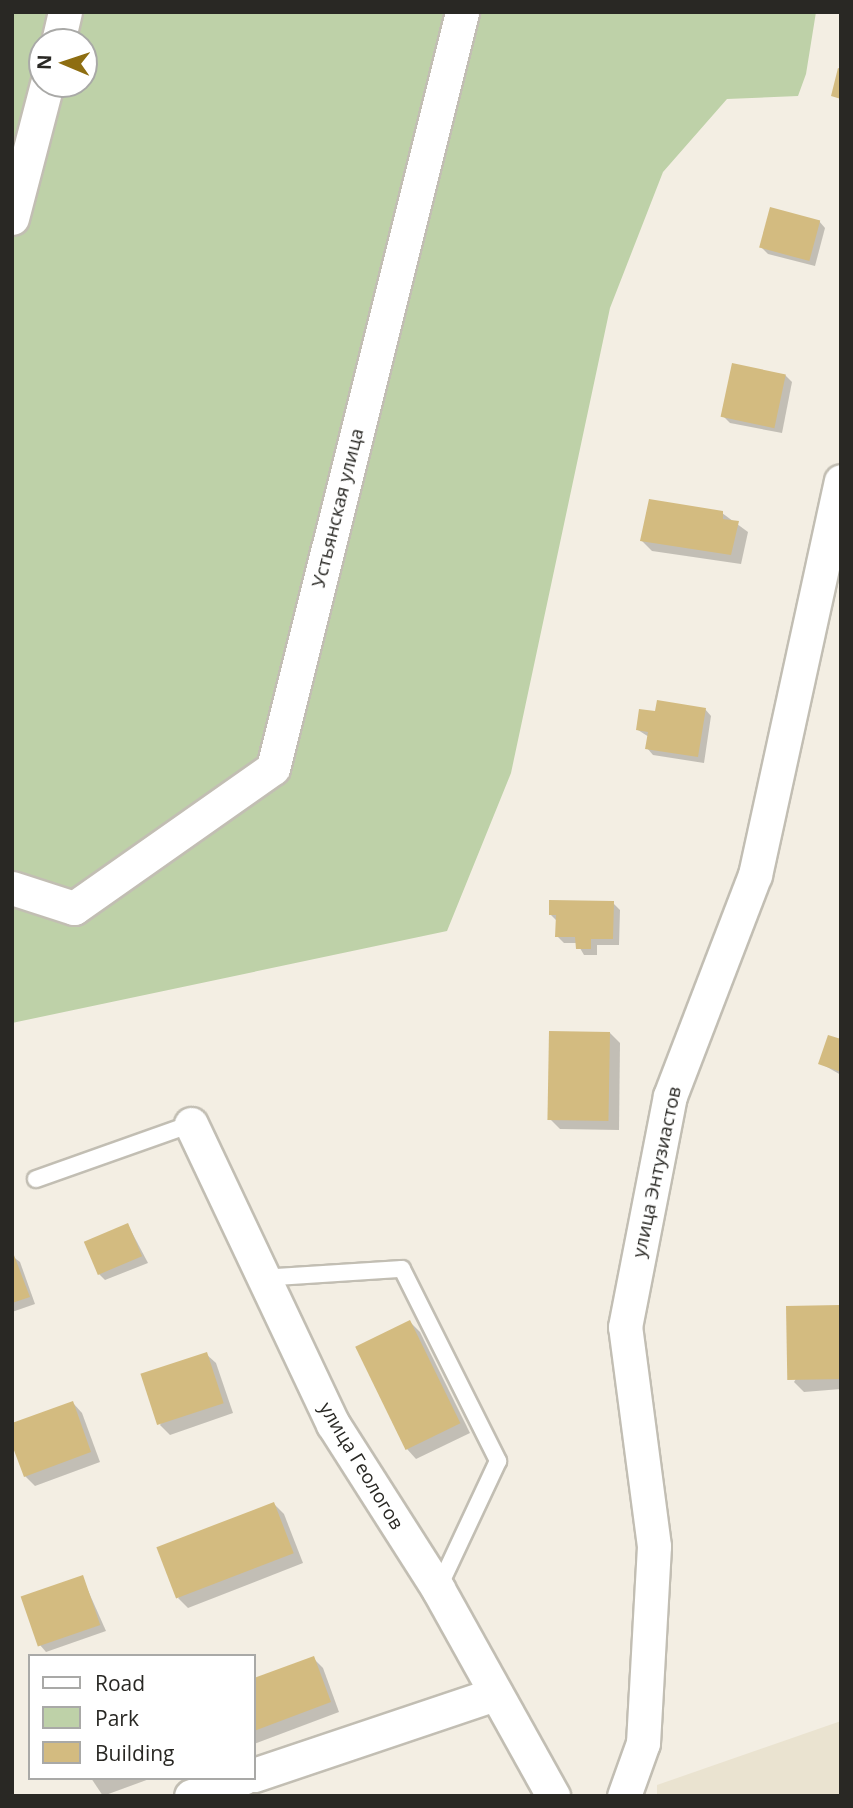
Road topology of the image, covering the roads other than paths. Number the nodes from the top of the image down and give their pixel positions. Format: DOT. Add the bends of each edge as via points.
graph roads {
  1 [pos="462,12"];
  2 [pos="43,98"];
  3 [pos="12,218"];
  4 [pos="841,481"];
  5 [pos="828,593"];
  6 [pos="12,888"];
  7 [pos="191,1124"];
  8 [pos="36,1180"];
  9 [pos="260,1278"];
  10 [pos="438,1589"];
  11 [pos="494,1694"];
  12 [pos="256,1774"];
  13 [pos="237,1780"];
  14 [pos="191,1796"];
  15 [pos="553,1796"];
  16 [pos="624,1796"];
  1 -- 6 [label="street, Устьянская улица" via="273,768 74,908"];
  2 -- 3 [label="street"];
  4 -- 5 [label="street, улица Энтузиастов"];
  5 -- 16 [label="street, улица Энтузиастов" via="755,875 670,1096 625,1328 654,1546 643,1743"];
  7 -- 8 [label="lane"];
  7 -- 9 [label="street, улица Геологов"];
  9 -- 10 [label="street, улица Геологов" via="333,1424"];
  9 -- 10 [label="lane" via="402,1269 498,1461"];
  10 -- 11 [label="street, улица Геологов"];
  11 -- 12 [label="street"];
  11 -- 15 [label="street, улица Геологов"];
  13 -- 14 [label="street"];
}
